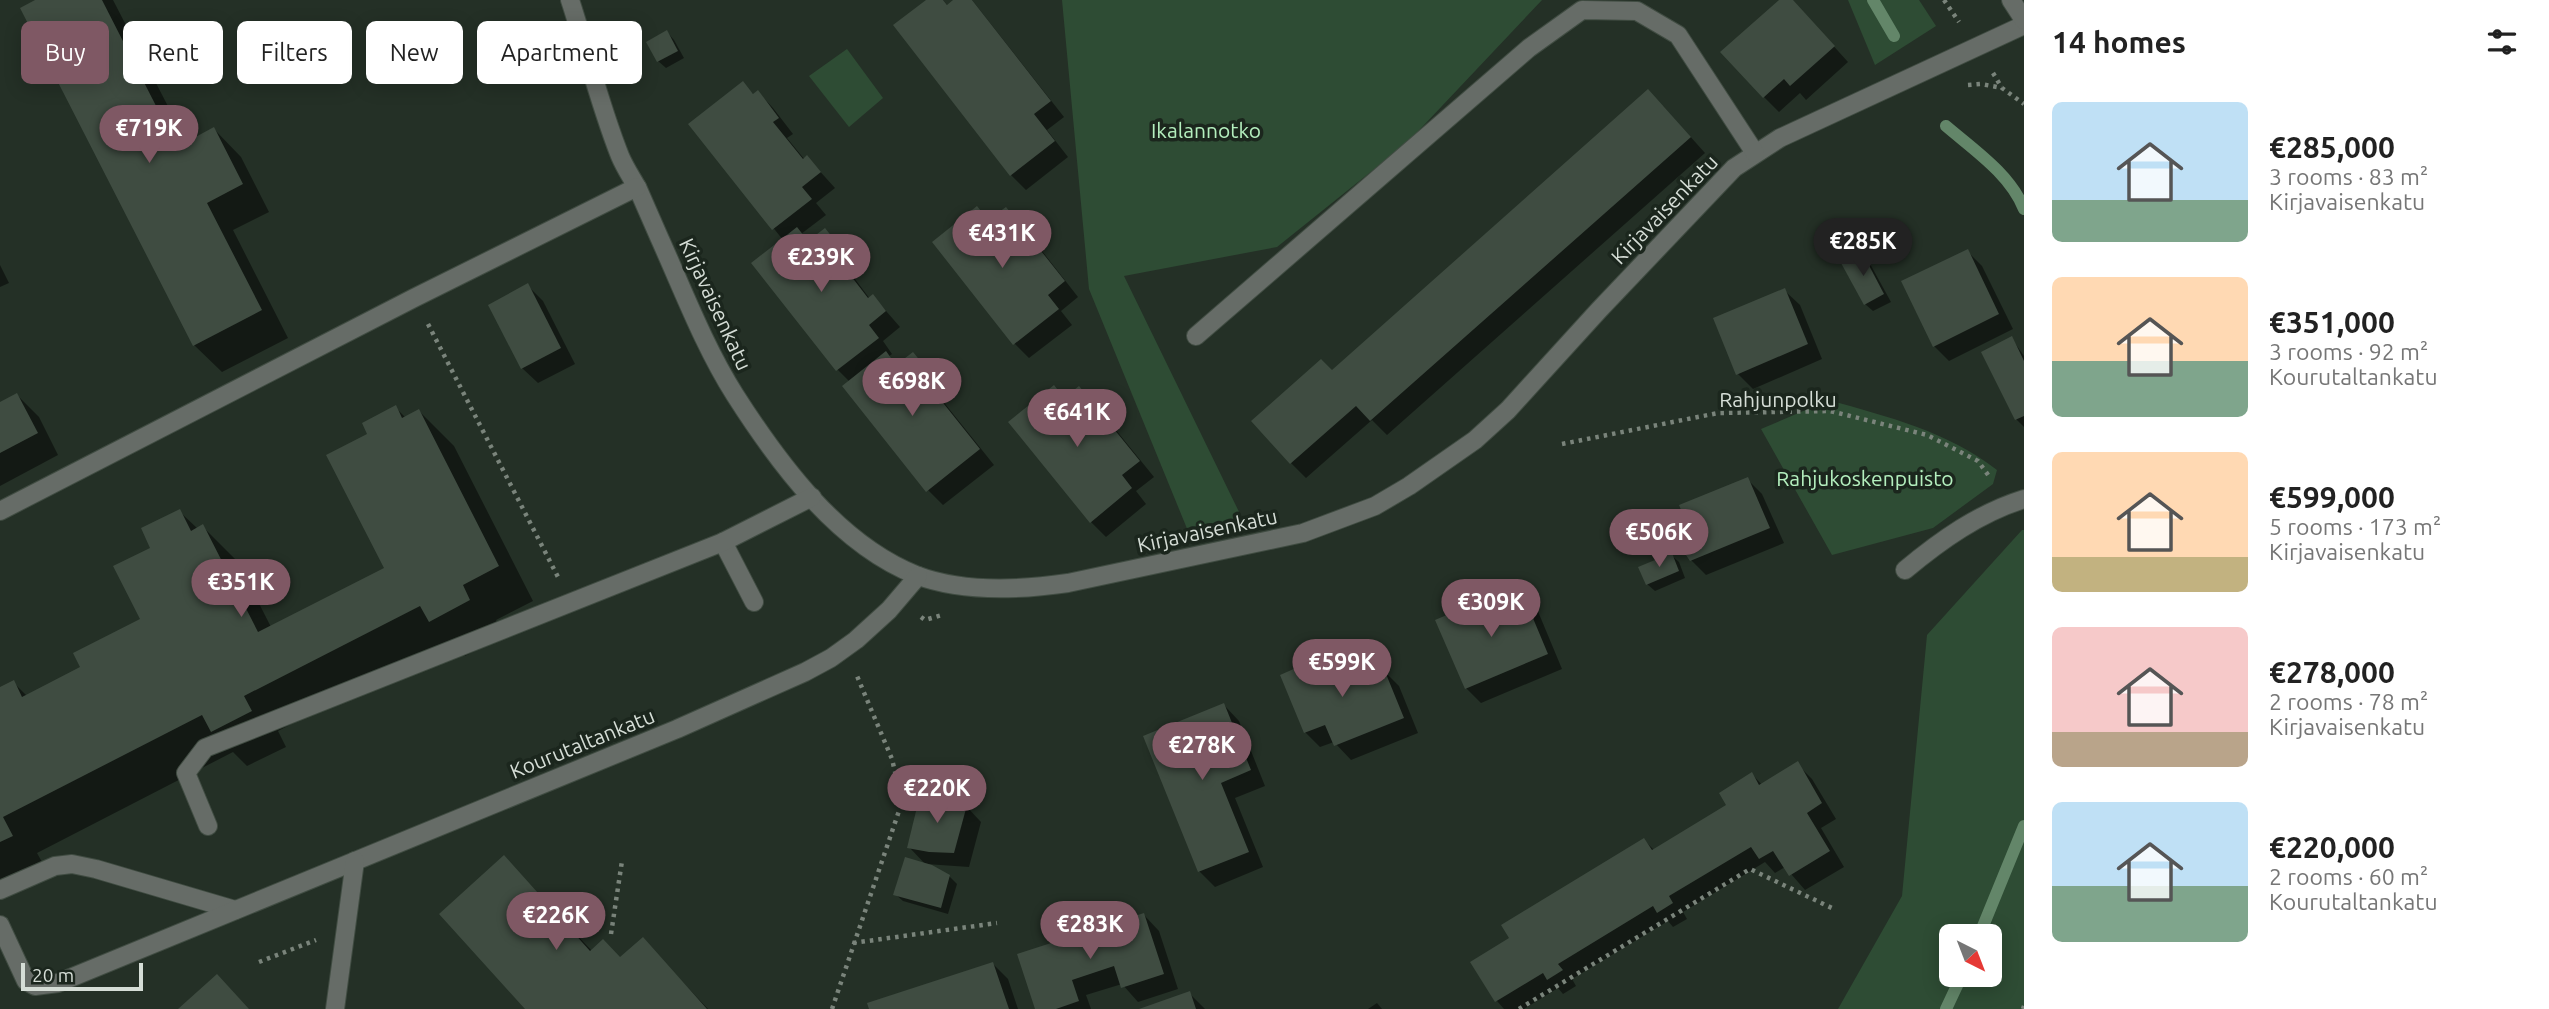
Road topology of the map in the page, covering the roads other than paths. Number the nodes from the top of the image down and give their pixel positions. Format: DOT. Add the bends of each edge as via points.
graph roads {
  1 [pos="570,0"];
  2 [pos="2011,0"];
  3 [pos="2024,22"];
  4 [pos="1755,153"];
  5 [pos="637,187"];
  6 [pos="1196,336"];
  7 [pos="812,497"];
  8 [pos="2016,501"];
  9 [pos="0,511"];
  10 [pos="723,542"];
  11 [pos="1905,570"];
  12 [pos="919,576"];
  13 [pos="754,602"];
  14 [pos="208,826"];
  15 [pos="355,861"];
  16 [pos="0,890"];
  17 [pos="234,910"];
  18 [pos="0,925"];
  19 [pos="8,963"];
  20 [pos="335,1009"];
  1 -- 5 [label="street, Kirjavaisenkatu" via="621,158"];
  2 -- 3 [label="street"];
  3 -- 4 [label="street, Kirjavaisenkatu"];
  4 -- 6 [label="street" via="1678,35 1637,11 1582,10 1529,48"];
  4 -- 12 [label="street, Kirjavaisenkatu" via="1710,192 1508,410 1441,466 1375,506 1303,533 1036,588 968,586"];
  5 -- 7 [label="street, Kirjavaisenkatu" via="734,394"];
  5 -- 9 [label="street"];
  7 -- 10 [label="street"];
  7 -- 12 [label="street, Kirjavaisenkatu" via="871,551"];
  8 -- 11 [label="street" via="1942,540"];
  10 -- 13 [label="street"];
  10 -- 14 [label="street" via="205,748 186,774"];
  12 -- 15 [label="street, Kourutaltankatu" via="845,648 805,672"];
  15 -- 17 [label="street, Kourutaltankatu"];
  15 -- 20 [label="street"];
  16 -- 17 [label="street" via="55,866 72,864"];
  17 -- 19 [label="street, Kourutaltankatu" via="43,986 26,981"];
  18 -- 19 [label="street, Kourutaltankatu"];
}
